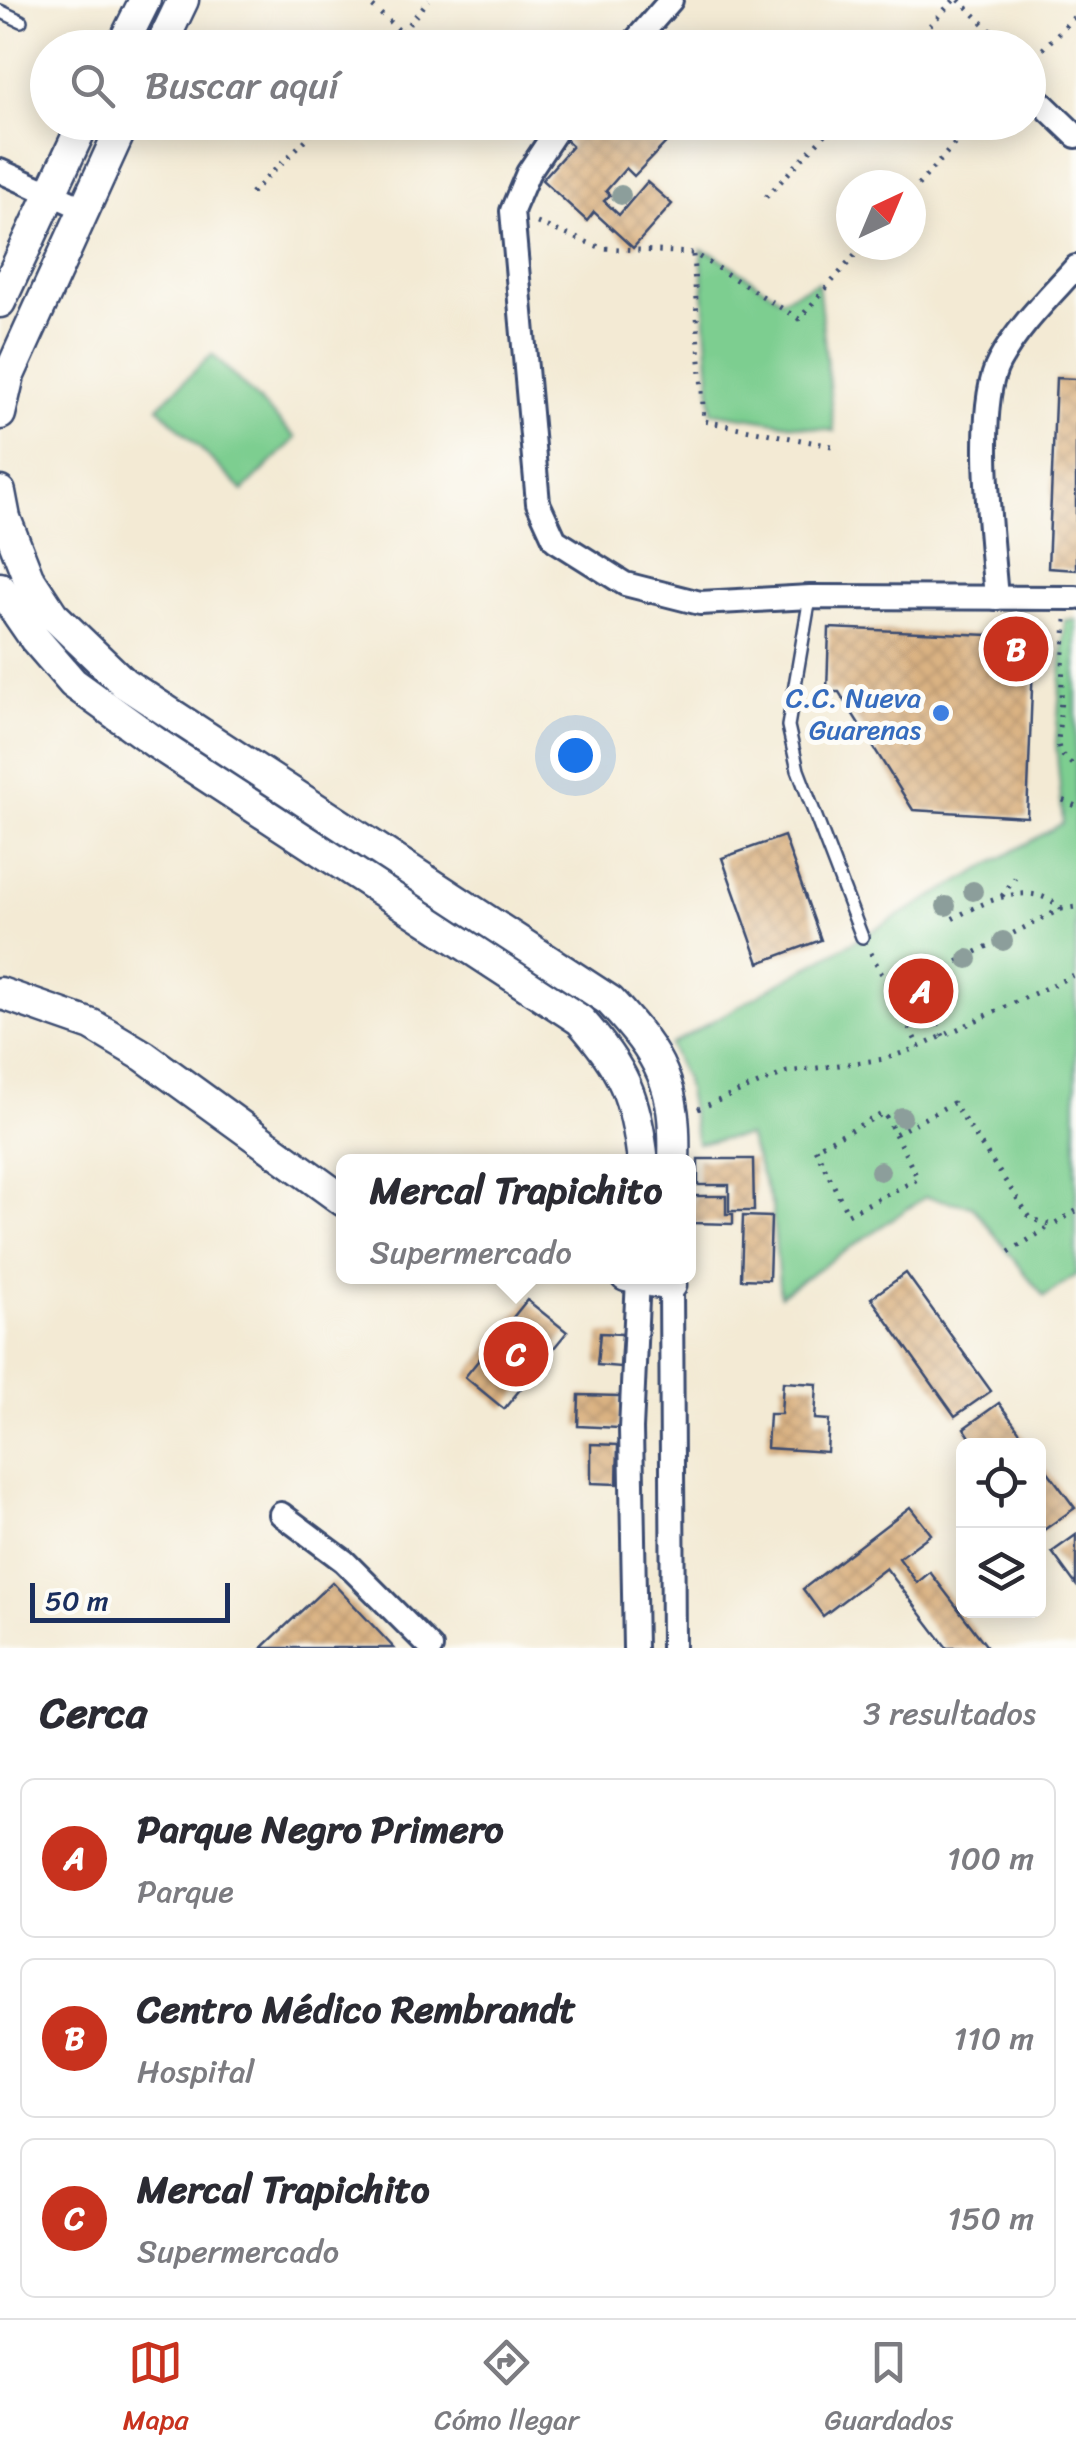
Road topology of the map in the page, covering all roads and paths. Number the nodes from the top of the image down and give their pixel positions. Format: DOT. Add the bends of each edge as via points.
graph roads {
  1 [pos="144,0"];
  2 [pos="183,0"];
  3 [pos="366,0"];
  4 [pos="429,0"];
  5 [pos="671,0"];
  6 [pos="956,0"];
  7 [pos="0,11"];
  8 [pos="1076,15"];
  9 [pos="22,21"];
  10 [pos="130,30"];
  11 [pos="169,30"];
  12 [pos="399,30"];
  13 [pos="403,30"];
  14 [pos="645,30"];
  15 [pos="926,30"];
  16 [pos="990,30"];
  17 [pos="1046,46"];
  18 [pos="1046,107"];
  19 [pos="1076,136"];
  20 [pos="75,140"];
  21 [pos="115,140"];
  22 [pos="306,140"];
  23 [pos="550,140"];
  24 [pos="820,140"];
  25 [pos="958,140"];
  26 [pos="0,171"];
  27 [pos="926,176"];
  28 [pos="49,193"];
  29 [pos="252,193"];
  30 [pos="766,197"];
  31 [pos="83,208"];
  32 [pos="512,211"];
  33 [pos="693,253"];
  34 [pos="851,260"];
  35 [pos="1076,267"];
  36 [pos="0,302"];
  37 [pos="0,414"];
  38 [pos="836,447"];
  39 [pos="0,492"];
  40 [pos="0,588"];
  41 [pos="810,596"];
  42 [pos="1072,597"];
  43 [pos="996,598"];
  44 [pos="1076,768"];
  45 [pos="1062,800"];
  46 [pos="1076,806"];
  47 [pos="1015,878"];
  48 [pos="1002,896"];
  49 [pos="1076,908"];
  50 [pos="1061,910"];
  51 [pos="950,920"];
  52 [pos="862,937"];
  53 [pos="870,952"];
  54 [pos="1076,974"];
  55 [pos="0,993"];
  56 [pos="943,1036"];
  57 [pos="919,1047"];
  58 [pos="693,1111"];
  59 [pos="895,1134"];
  60 [pos="642,1154"];
  61 [pos="674,1154"];
  62 [pos="336,1194"];
  63 [pos="1076,1210"];
  64 [pos="1052,1226"];
  65 [pos="1009,1252"];
  66 [pos="634,1284"];
  67 [pos="671,1284"];
  68 [pos="281,1514"];
  69 [pos="431,1648"];
  70 [pos="635,1648"];
  71 [pos="673,1648"];
  1 -- 10 [label="street"];
  2 -- 11 [label="street"];
  3 -- 12 [label="path"];
  4 -- 13 [label="path"];
  5 -- 14 [label="street"];
  6 -- 15 [label="path"];
  6 -- 16 [label="path"];
  7 -- 9 [label="lane"];
  8 -- 17 [label="path"];
  18 -- 19 [label="street"];
  20 -- 28 [label="street"];
  21 -- 31 [label="street"];
  22 -- 29 [label="path"];
  23 -- 32 [label="street"];
  24 -- 30 [label="path"];
  25 -- 27 [label="path"];
  26 -- 28 [label="street"];
  28 -- 31 [label="street"];
  28 -- 36 [label="street"];
  31 -- 37 [label="street" via="9,374"];
  32 -- 33 [label="path" via="602,248"];
  32 -- 41 [label="street" via="538,503 555,540 625,584 700,603"];
  33 -- 34 [label="path" via="799,320"];
  33 -- 38 [label="path" via="704,421"];
  35 -- 43 [label="street" via="1006,350 992,380 987,477"];
  39 -- 61 [label="street" via="28,577 52,615 124,683 610,1000 662,1069 676,1114"];
  40 -- 60 [label="street" via="73,682 580,1020 615,1058 637,1108"];
  41 -- 43 [label="street"];
  41 -- 52 [label="lane" via="788,726 798,770"];
  42 -- 43 [label="street"];
  42 -- 44 [label="path" via="1058,744"];
  45 -- 46 [label="path"];
  47 -- 48 [label="path"];
  48 -- 50 [label="path" via="1040,894"];
  48 -- 51 [label="path"];
  49 -- 50 [label="path"];
  50 -- 56 [label="path" via="917,982"];
  53 -- 57 [label="path"];
  54 -- 56 [label="path"];
  55 -- 62 [label="street" via="92,1025 144,1056"];
  56 -- 57 [label="path"];
  57 -- 58 [label="path" via="885,1059 788,1072"];
  59 -- 59 [label="path" via="918,1179 848,1214 814,1148 884,1113"];
  59 -- 64 [label="path" via="953,1103 1031,1219"];
  63 -- 64 [label="path"];
  64 -- 65 [label="path"];
  66 -- 70 [label="street"];
  67 -- 71 [label="street"];
  68 -- 69 [label="street" via="344,1561"];
}
